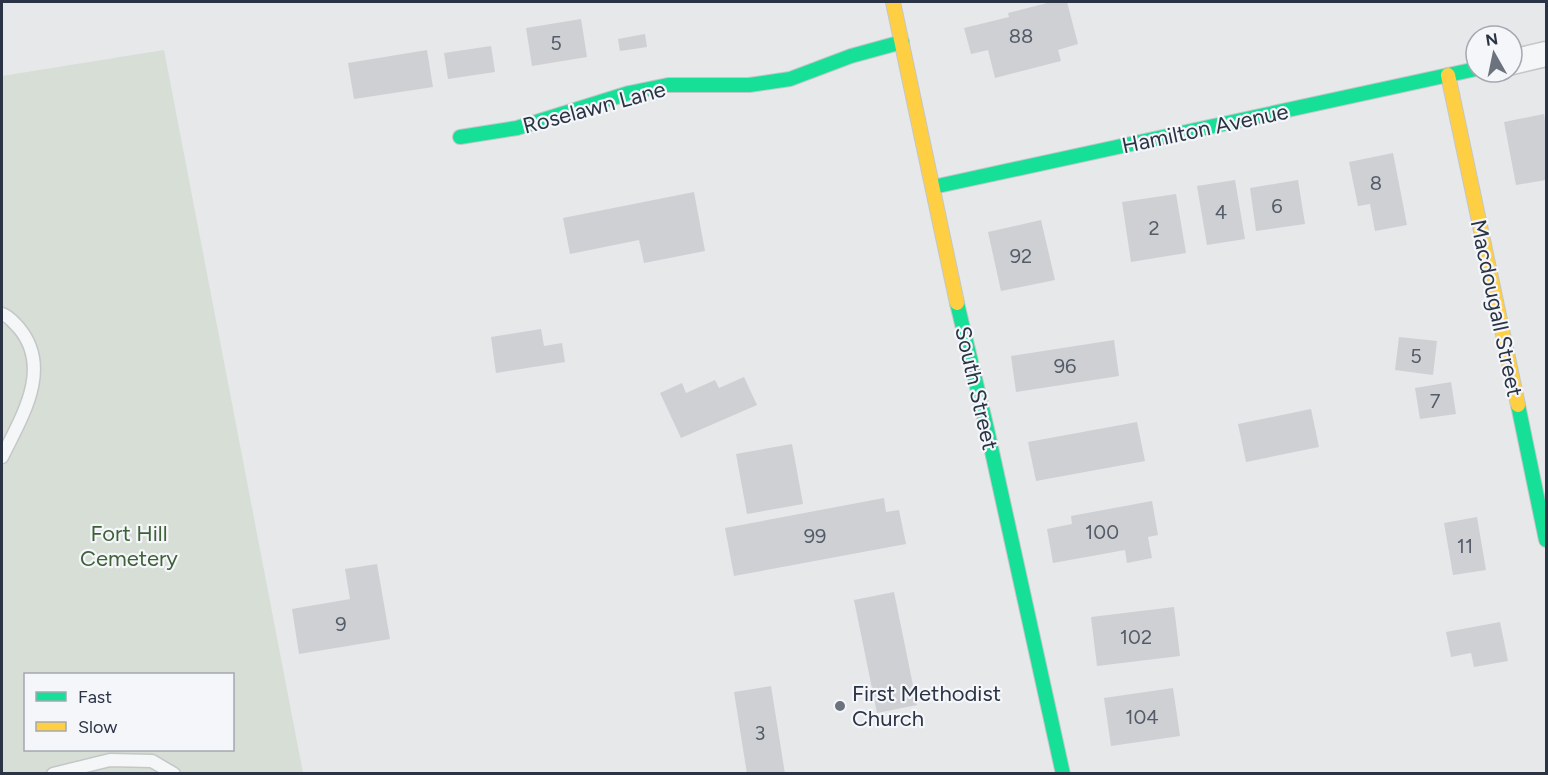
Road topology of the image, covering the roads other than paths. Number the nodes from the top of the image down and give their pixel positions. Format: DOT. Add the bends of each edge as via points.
graph roads {
  1 [pos="893,2"];
  2 [pos="902,42"];
  3 [pos="1546,54"];
  4 [pos="1524,59"];
  5 [pos="1464,72"];
  6 [pos="1448,75"];
  7 [pos="460,137"];
  8 [pos="933,187"];
  9 [pos="2,314"];
  10 [pos="2,457"];
  11 [pos="1546,540"];
  12 [pos="53,774"];
  13 [pos="174,774"];
  14 [pos="1064,774"];
  1 -- 2 [label="street, South Street"];
  2 -- 7 [label="street, Roselawn Lane" via="790,79 749,85 668,85 517,128"];
  2 -- 8 [label="street, South Street"];
  3 -- 4 [label="street"];
  5 -- 6 [label="street, Hamilton Avenue"];
  6 -- 8 [label="street, Hamilton Avenue"];
  6 -- 11 [label="street, Macdougall Street"];
  8 -- 14 [label="street, South Street"];
  9 -- 10 [label="lane" via="8,315 27,339 35,371 24,416"];
  12 -- 13 [label="lane" via="110,760 152,761"];
}
